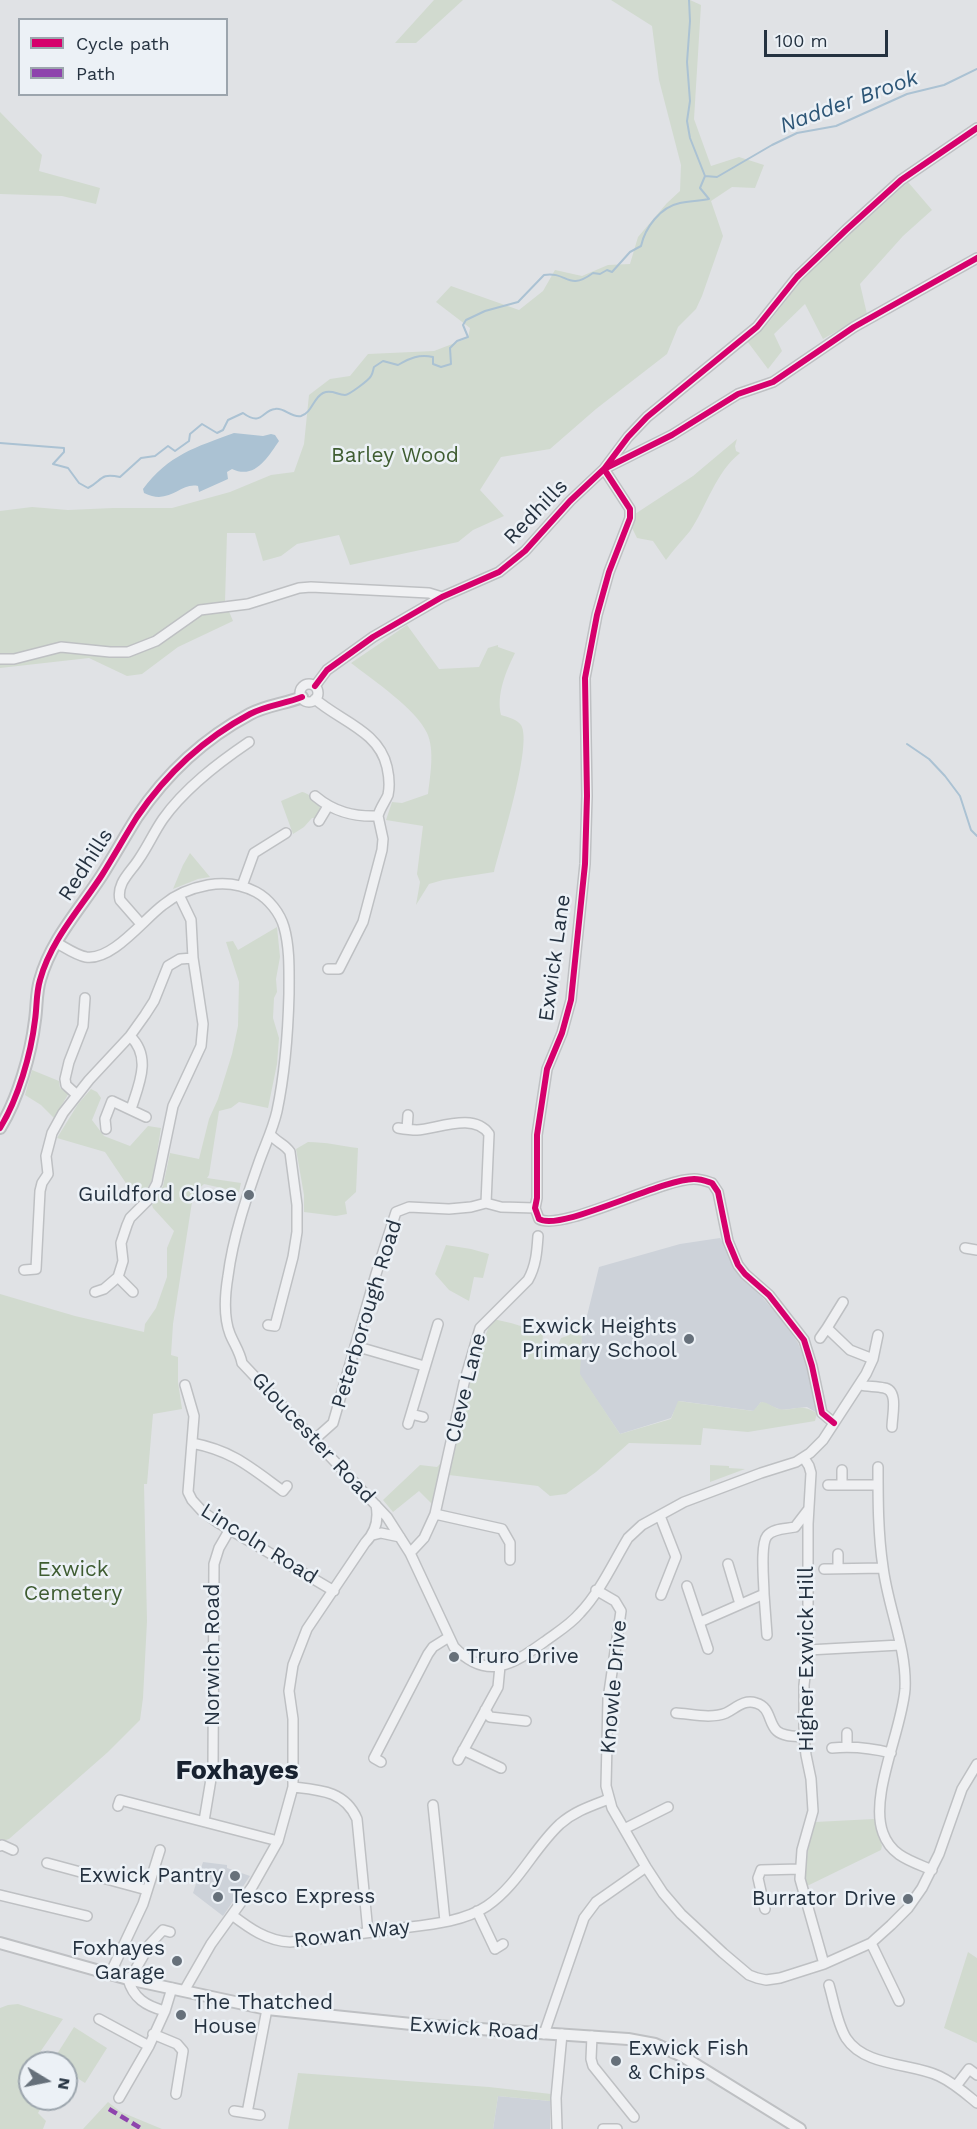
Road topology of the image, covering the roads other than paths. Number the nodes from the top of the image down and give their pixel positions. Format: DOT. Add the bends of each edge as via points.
graph roads {
  1 [pos="977,128"];
  2 [pos="977,258"];
  3 [pos="628,437"];
  4 [pos="640,452"];
  5 [pos="604,469"];
  6 [pos="442,597"];
  7 [pos="0,659"];
  8 [pos="315,686"];
  9 [pos="302,697"];
  10 [pos="315,699"];
  11 [pos="229,742"];
  12 [pos="249,742"];
  13 [pos="235,752"];
  14 [pos="315,796"];
  15 [pos="328,806"];
  16 [pos="378,816"];
  17 [pos="319,821"];
  18 [pos="286,833"];
  19 [pos="242,886"];
  20 [pos="179,895"];
  21 [pos="141,924"];
  22 [pos="57,943"];
  23 [pos="193,958"];
  24 [pos="328,969"];
  25 [pos="339,969"];
  26 [pos="344,980"];
  27 [pos="85,998"];
  28 [pos="72,1008"];
  29 [pos="84,1009"];
  30 [pos="130,1036"];
  31 [pos="76,1095"];
  32 [pos="131,1109"];
  33 [pos="408,1115"];
  34 [pos="146,1117"];
  35 [pos="0,1128"];
  36 [pos="106,1129"];
  37 [pos="270,1134"];
  38 [pos="486,1203"];
  39 [pos="535,1208"];
  40 [pos="141,1209"];
  41 [pos="150,1215"];
  42 [pos="538,1236"];
  43 [pos="965,1248"];
  44 [pos="977,1250"];
  45 [pos="24,1270"];
  46 [pos="118,1277"];
  47 [pos="95,1292"];
  48 [pos="133,1292"];
  49 [pos="843,1302"];
  50 [pos="438,1324"];
  51 [pos="274,1327"];
  52 [pos="828,1328"];
  53 [pos="878,1335"];
  54 [pos="820,1338"];
  55 [pos="355,1346"];
  56 [pos="873,1359"];
  57 [pos="424,1366"];
  58 [pos="185,1385"];
  59 [pos="860,1385"];
  60 [pos="411,1414"];
  61 [pos="423,1417"];
  62 [pos="834,1423"];
  63 [pos="408,1424"];
  64 [pos="892,1427"];
  65 [pos="315,1439"];
  66 [pos="192,1443"];
  67 [pos="804,1458"];
  68 [pos="878,1467"];
  69 [pos="842,1470"];
  70 [pos="842,1484"];
  71 [pos="828,1485"];
  72 [pos="878,1485"];
  73 [pos="277,1500"];
  74 [pos="376,1505"];
  75 [pos="809,1508"];
  76 [pos="435,1514"];
  77 [pos="660,1516"];
  78 [pos="230,1529"];
  79 [pos="373,1535"];
  80 [pos="400,1537"];
  81 [pos="410,1553"];
  82 [pos="838,1554"];
  83 [pos="510,1560"];
  84 [pos="728,1564"];
  85 [pos="838,1568"];
  86 [pos="883,1568"];
  87 [pos="824,1569"];
  88 [pos="687,1586"];
  89 [pos="596,1590"];
  90 [pos="334,1591"];
  91 [pos="764,1594"];
  92 [pos="661,1595"];
  93 [pos="740,1604"];
  94 [pos="700,1622"];
  95 [pos="767,1635"];
  96 [pos="448,1637"];
  97 [pos="900,1645"];
  98 [pos="708,1649"];
  99 [pos="807,1650"];
  100 [pos="500,1666"];
  101 [pos="485,1710"];
  102 [pos="676,1713"];
  103 [pos="522,1723"];
  104 [pos="847,1733"];
  105 [pos="804,1737"];
  106 [pos="847,1746"];
  107 [pos="832,1748"];
  108 [pos="463,1750"];
  109 [pos="891,1753"];
  110 [pos="363,1755"];
  111 [pos="458,1760"];
  112 [pos="977,1764"];
  113 [pos="501,1768"];
  114 [pos="293,1788"];
  115 [pos="609,1799"];
  116 [pos="120,1800"];
  117 [pos="433,1805"];
  118 [pos="668,1807"];
  119 [pos="204,1821"];
  120 [pos="624,1829"];
  121 [pos="278,1841"];
  122 [pos="0,1846"];
  123 [pos="13,1850"];
  124 [pos="160,1850"];
  125 [pos="47,1863"];
  126 [pos="646,1867"];
  127 [pos="800,1869"];
  128 [pos="932,1870"];
  129 [pos="147,1890"];
  130 [pos="0,1895"];
  131 [pos="765,1909"];
  132 [pos="477,1911"];
  133 [pos="83,1912"];
  134 [pos="232,1915"];
  135 [pos="446,1921"];
  136 [pos="170,1932"];
  137 [pos="368,1932"];
  138 [pos="0,1943"];
  139 [pos="871,1943"];
  140 [pos="495,1949"];
  141 [pos="824,1964"];
  142 [pos="110,1974"];
  143 [pos="129,1979"];
  144 [pos="829,1985"];
  145 [pos="172,1988"];
  146 [pos="184,1991"];
  147 [pos="899,2001"];
  148 [pos="267,2009"];
  149 [pos="165,2011"];
  150 [pos="99,2019"];
  151 [pos="153,2034"];
  152 [pos="544,2034"];
  153 [pos="562,2034"];
  154 [pos="592,2036"];
  155 [pos="149,2046"];
  156 [pos="977,2075"];
  157 [pos="956,2086"];
  158 [pos="176,2094"];
  159 [pos="119,2098"];
  160 [pos="977,2103"];
  161 [pos="234,2111"];
  162 [pos="247,2113"];
  163 [pos="260,2115"];
  164 [pos="634,2117"];
  165 [pos="556,2129"];
  166 [pos="603,2129"];
  167 [pos="617,2129"];
  168 [pos="800,2129"];
  1 -- 3 [label="street, Redhills" via="901,180 797,276 757,327"];
  2 -- 4 [label="street" via="854,327 773,382 738,394"];
  3 -- 4 [label="street"];
  3 -- 5 [label="street, Redhills"];
  4 -- 5 [label="street"];
  5 -- 6 [label="street, Redhills" via="525,551 499,572"];
  5 -- 39 [label="street, Exwick Lane" via="630,509 630,518 603,594 585,678 585,864 571,1000 547,1069 537,1135"];
  6 -- 7 [label="street" via="311,586 248,604 200,610 156,641 128,652 61,647"];
  6 -- 8 [label="street, Redhills" via="346,655"];
  8 -- 9 [label="street, Redhills" via="305,685"];
  8 -- 10 [label="street"];
  9 -- 10 [label="street, Redhills" via="309,702"];
  9 -- 22 [label="street, Redhills" via="266,707 238,721 164,780"];
  10 -- 16 [label="street" via="371,737 380,749 386,761 389,789"];
  11 -- 13 [label="street"];
  12 -- 13 [label="street"];
  13 -- 21 [label="street" via="173,807 123,881 120,900"];
  14 -- 15 [label="street"];
  15 -- 16 [label="street" via="360,816"];
  15 -- 17 [label="street"];
  16 -- 25 [label="street" via="383,839 378,874 363,922"];
  18 -- 19 [label="street" via="271,836 254,853"];
  19 -- 20 [label="street" via="216,884"];
  19 -- 37 [label="street, Gloucester Road" via="258,893 278,912 286,938 288,1024"];
  20 -- 21 [label="street"];
  20 -- 23 [label="street" via="191,920"];
  21 -- 22 [label="street" via="100,956 86,957"];
  22 -- 35 [label="street, Redhills" via="40,978 30,1046"];
  23 -- 30 [label="street" via="168,966 153,1001"];
  23 -- 40 [label="street" via="203,1024 201,1046 173,1106 157,1183"];
  24 -- 25 [label="street"];
  25 -- 26 [label="street"];
  27 -- 29 [label="street"];
  28 -- 29 [label="street"];
  29 -- 31 [label="street" via="83,1026 65,1079"];
  30 -- 31 [label="street"];
  30 -- 32 [label="street" via="139,1047 143,1062"];
  31 -- 45 [label="street" via="50,1138 46,1156 54,1172 40,1191 38,1272"];
  32 -- 34 [label="street"];
  32 -- 36 [label="street" via="112,1101 105,1119"];
  33 -- 38 [label="street" via="402,1129 457,1123 485,1128 489,1134"];
  37 -- 51 [label="street" via="290,1152 297,1205 295,1246"];
  37 -- 65 [label="street, Gloucester Road" via="235,1241 226,1294 227,1327 242,1363"];
  38 -- 39 [label="street, Peterborough Road"];
  38 -- 55 [label="street, Peterborough Road" via="449,1209 409,1207 396,1212"];
  39 -- 62 [label="street" via="539,1220 550,1222 676,1182 697,1179 712,1183 738,1265 769,1295 804,1340 822,1413"];
  40 -- 41 [label="street"];
  40 -- 46 [label="street" via="127,1225 122,1243 128,1262"];
  42 -- 76 [label="street, Cleve Lane" via="537,1254 528,1280 484,1322 476,1338"];
  43 -- 44 [label="street"];
  46 -- 47 [label="street"];
  46 -- 48 [label="street"];
  49 -- 52 [label="street"];
  50 -- 57 [label="street" via="438,1337"];
  52 -- 54 [label="street"];
  52 -- 56 [label="street" via="849,1350"];
  53 -- 56 [label="street"];
  55 -- 57 [label="street"];
  55 -- 65 [label="street, Peterborough Road" via="333,1422"];
  56 -- 59 [label="street"];
  57 -- 60 [label="street"];
  58 -- 66 [label="street, Lincoln Road" via="194,1416"];
  59 -- 62 [label="street"];
  59 -- 64 [label="street" via="891,1391"];
  60 -- 61 [label="street"];
  60 -- 63 [label="street"];
  62 -- 67 [label="street"];
  65 -- 74 [label="street, Gloucester Road"];
  66 -- 73 [label="street" via="231,1454 285,1488"];
  66 -- 78 [label="street, Lincoln Road" via="190,1496 202,1511"];
  67 -- 75 [label="street, Higher Exwick Hill" via="811,1473"];
  67 -- 77 [label="street" via="689,1500"];
  68 -- 72 [label="street"];
  69 -- 70 [label="street"];
  70 -- 71 [label="street"];
  70 -- 72 [label="street"];
  72 -- 86 [label="street"];
  74 -- 79 [label="street"];
  74 -- 80 [label="street, Gloucester Road"];
  75 -- 91 [label="street" via="795,1527 768,1535 764,1543"];
  75 -- 99 [label="street, Higher Exwick Hill"];
  76 -- 81 [label="street, Cleve Lane" via="424,1539"];
  76 -- 83 [label="street" via="502,1529 510,1543"];
  77 -- 89 [label="street" via="631,1534"];
  77 -- 92 [label="street" via="676,1557"];
  78 -- 90 [label="street, Lincoln Road"];
  78 -- 119 [label="street, Norwich Road" via="214,1564 213,1767"];
  79 -- 80 [label="street"];
  79 -- 90 [label="street"];
  80 -- 81 [label="street, Gloucester Road"];
  81 -- 96 [label="street, Gloucester Road"];
  82 -- 85 [label="street"];
  84 -- 93 [label="street"];
  85 -- 86 [label="street"];
  85 -- 87 [label="street"];
  86 -- 97 [label="street"];
  88 -- 94 [label="street"];
  89 -- 100 [label="street" via="570,1623 522,1658"];
  89 -- 115 [label="street, Knowle Drive" via="615,1601 621,1611 608,1699"];
  90 -- 114 [label="street" via="302,1640 290,1678"];
  91 -- 93 [label="street"];
  91 -- 95 [label="street"];
  93 -- 94 [label="street"];
  94 -- 98 [label="street"];
  96 -- 100 [label="street, Gloucester Road" via="467,1659"];
  96 -- 110 [label="street" via="433,1647 378,1760"];
  97 -- 99 [label="street"];
  97 -- 109 [label="street" via="905,1674 903,1709"];
  99 -- 105 [label="street, Higher Exwick Hill"];
  100 -- 101 [label="street" via="498,1687"];
  101 -- 103 [label="street" via="490,1717"];
  101 -- 108 [label="street"];
  102 -- 105 [label="street" via="713,1716 753,1702 766,1709 777,1731"];
  104 -- 106 [label="street"];
  105 -- 127 [label="street, Higher Exwick Hill" via="813,1811"];
  106 -- 107 [label="street"];
  106 -- 109 [label="street"];
  108 -- 111 [label="street"];
  108 -- 113 [label="street"];
  109 -- 128 [label="street" via="882,1792 882,1832 891,1850"];
  112 -- 128 [label="street, Knowle Drive" via="962,1789"];
  114 -- 121 [label="street"];
  114 -- 137 [label="street" via="331,1793 343,1799 354,1812"];
  115 -- 120 [label="street, Knowle Drive"];
  115 -- 132 [label="street, Rowan Way" via="580,1810 561,1823 512,1884"];
  116 -- 119 [label="street"];
  117 -- 135 [label="street" via="439,1818"];
  118 -- 120 [label="street"];
  119 -- 121 [label="street"];
  120 -- 126 [label="street, Knowle Drive"];
  121 -- 134 [label="street"];
  122 -- 123 [label="street"];
  124 -- 129 [label="street"];
  125 -- 129 [label="street"];
  126 -- 141 [label="street, Knowle Drive" via="681,1914 748,1975 773,1979"];
  126 -- 152 [label="street" via="596,1902 584,1918"];
  127 -- 131 [label="street" via="761,1870 758,1878"];
  127 -- 141 [label="street, Higher Exwick Hill" via="800,1885"];
  128 -- 139 [label="street, Knowle Drive" via="917,1898"];
  129 -- 142 [label="street"];
  130 -- 133 [label="street"];
  132 -- 135 [label="street, Rowan Way"];
  132 -- 140 [label="street"];
  134 -- 137 [label="street, Rowan Way" via="261,1935 281,1942"];
  134 -- 146 [label="street"];
  135 -- 137 [label="street, Rowan Way"];
  136 -- 143 [label="street" via="163,1930 153,1940"];
  138 -- 142 [label="street, Exwick Road"];
  139 -- 141 [label="street, Knowle Drive"];
  139 -- 147 [label="street" via="899,1988"];
  142 -- 143 [label="street, Exwick Road"];
  143 -- 145 [label="street, Exwick Road"];
  143 -- 149 [label="street" via="132,1993"];
  144 -- 157 [label="street" via="846,2038 854,2047 874,2059 918,2069"];
  145 -- 146 [label="street, Exwick Road"];
  145 -- 149 [label="street"];
  146 -- 148 [label="street, Exwick Road"];
  148 -- 152 [label="street, Exwick Road"];
  148 -- 162 [label="street"];
  149 -- 151 [label="street"];
  150 -- 155 [label="street"];
  151 -- 155 [label="street"];
  151 -- 158 [label="street" via="177,2044 183,2051 183,2082"];
  152 -- 153 [label="street, Exwick Road"];
  153 -- 154 [label="street, Exwick Road"];
  153 -- 165 [label="street"];
  154 -- 164 [label="street" via="593,2066"];
  154 -- 168 [label="street, Exwick Road" via="665,2047"];
  155 -- 159 [label="street"];
  156 -- 157 [label="street" via="969,2069"];
  157 -- 160 [label="street"];
  161 -- 162 [label="street"];
  162 -- 163 [label="street"];
  166 -- 167 [label="street"];
}
